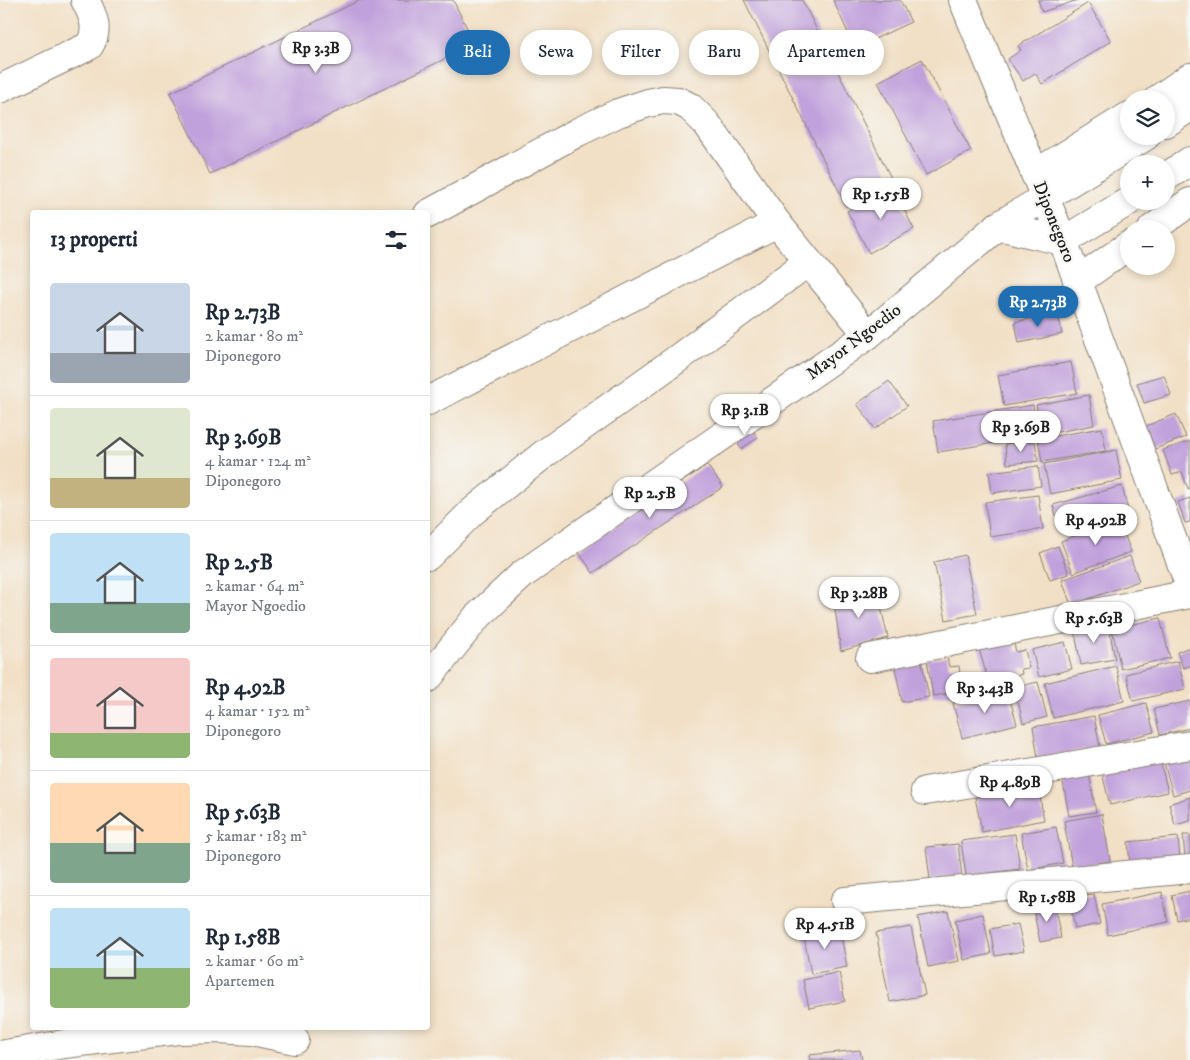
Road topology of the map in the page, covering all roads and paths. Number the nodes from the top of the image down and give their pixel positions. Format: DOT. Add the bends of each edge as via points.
graph roads {
  1 [pos="85,0"];
  2 [pos="963,0"];
  3 [pos="1190,77"];
  4 [pos="0,89"];
  5 [pos="1171,90"];
  6 [pos="1190,107"];
  7 [pos="1175,118"];
  8 [pos="1120,123"];
  9 [pos="1132,145"];
  10 [pos="1190,161"];
  11 [pos="1175,171"];
  12 [pos="1040,185"];
  13 [pos="1190,202"];
  14 [pos="1120,206"];
  15 [pos="430,213"];
  16 [pos="1165,220"];
  17 [pos="777,223"];
  18 [pos="998,226"];
  19 [pos="1063,241"];
  20 [pos="1120,251"];
  21 [pos="808,262"];
  22 [pos="1077,282"];
  23 [pos="868,335"];
  24 [pos="430,400"];
  25 [pos="430,554"];
  26 [pos="1190,587"];
  27 [pos="1190,594"];
  28 [pos="870,658"];
  29 [pos="430,676"];
  30 [pos="1190,745"];
  31 [pos="925,790"];
  32 [pos="1190,869"];
  33 [pos="845,901"];
  34 [pos="178,1030"];
  35 [pos="235,1030"];
  36 [pos="296,1043"];
  37 [pos="0,1055"];
  1 -- 4 [label="street" via="95,25 89,46"];
  2 -- 12 [label="street, Diponegoro"];
  3 -- 5 [label="street"];
  6 -- 7 [label="street"];
  8 -- 12 [label="street"];
  9 -- 12 [label="street, Mayor Ngoedio" via="1111,159"];
  10 -- 11 [label="street"];
  12 -- 18 [label="street, Mayor Ngoedio"];
  12 -- 19 [label="street, Diponegoro"];
  13 -- 16 [label="street"];
  14 -- 19 [label="street"];
  15 -- 17 [label="street" via="578,132 618,114 663,100 678,101 690,107 707,124"];
  17 -- 21 [label="street"];
  17 -- 24 [label="street"];
  18 -- 19 [label="street"];
  18 -- 23 [label="street, Mayor Ngoedio"];
  19 -- 22 [label="street, Diponegoro"];
  20 -- 22 [label="street"];
  21 -- 23 [label="street"];
  21 -- 25 [label="street" via="544,454 472,512"];
  22 -- 26 [label="street, Diponegoro"];
  23 -- 29 [label="street, Mayor Ngoedio" via="523,574 476,618"];
  27 -- 28 [label="street"];
  30 -- 31 [label="street"];
  32 -- 33 [label="street"];
  34 -- 37 [label="street"];
  35 -- 36 [label="street" via="252,1031"];
}
